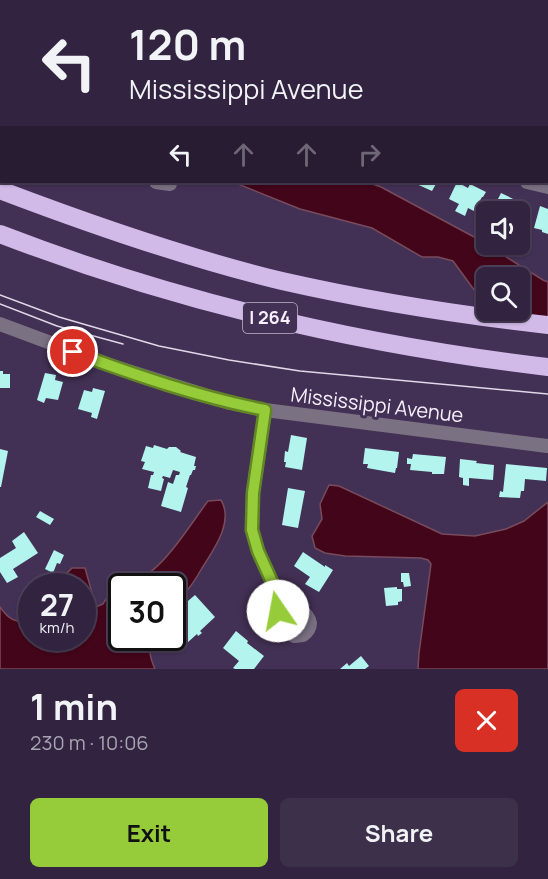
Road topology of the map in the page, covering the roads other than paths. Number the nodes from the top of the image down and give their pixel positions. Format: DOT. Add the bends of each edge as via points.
graph roads {
  1 [pos="531,183"];
  2 [pos="548,187"];
  3 [pos="0,190"];
  4 [pos="0,234"];
  5 [pos="0,324"];
  6 [pos="548,325"];
  7 [pos="548,367"];
  8 [pos="265,410"];
  9 [pos="547,446"];
  10 [pos="277,593"];
  1 -- 2 [label="street"];
  3 -- 6 [label="highway, I 264" via="119,234 281,280 456,314"];
  4 -- 7 [label="highway, I 264" via="120,276 261,316 435,351"];
  5 -- 8 [label="street, Mississippi Avenue" via="115,367"];
  8 -- 9 [label="street, Mississippi Avenue"];
  8 -- 10 [label="street" via="252,530"];
}
